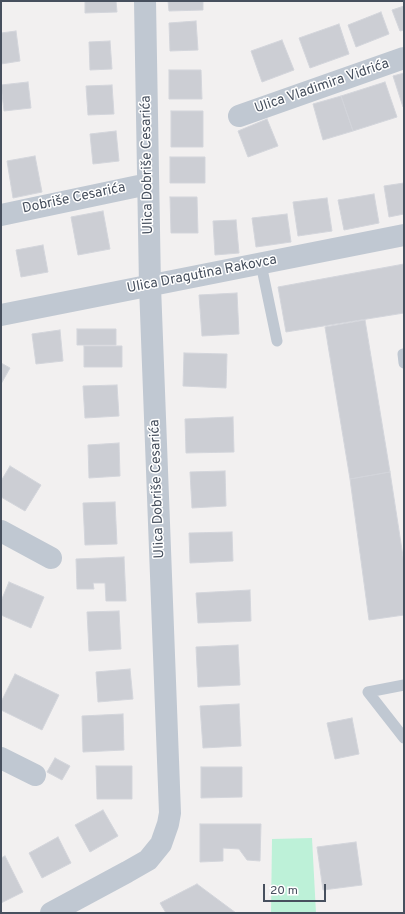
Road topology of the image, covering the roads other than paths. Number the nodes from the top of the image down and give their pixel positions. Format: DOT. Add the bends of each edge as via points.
graph roads {
  1 [pos="145,1"];
  2 [pos="404,58"];
  3 [pos="240,116"];
  4 [pos="148,184"];
  5 [pos="1,215"];
  6 [pos="404,235"];
  7 [pos="261,264"];
  8 [pos="150,286"];
  9 [pos="1,315"];
  10 [pos="277,341"];
  11 [pos="1,531"];
  12 [pos="51,558"];
  13 [pos="404,685"];
  14 [pos="404,738"];
  15 [pos="1,758"];
  16 [pos="35,775"];
  17 [pos="51,913"];
  1 -- 4 [label="street, Ulica Dobriše Cesarića"];
  2 -- 3 [label="street, Ulica Vladimira Vidrića"];
  4 -- 5 [label="street, Dobriše Cesarića"];
  4 -- 8 [label="street, Ulica Dobriše Cesarića"];
  6 -- 7 [label="street, Ulica Dragutina Rakovca"];
  7 -- 8 [label="street, Ulica Dragutina Rakovca"];
  7 -- 10 [label="lane"];
  8 -- 9 [label="street, Ulica Dragutina Rakovca"];
  8 -- 17 [label="street, Ulica Dobriše Cesarića" via="170,813 162,844 148,860"];
  11 -- 12 [label="street"];
  13 -- 14 [label="lane" via="368,692"];
  15 -- 16 [label="street"];
}
